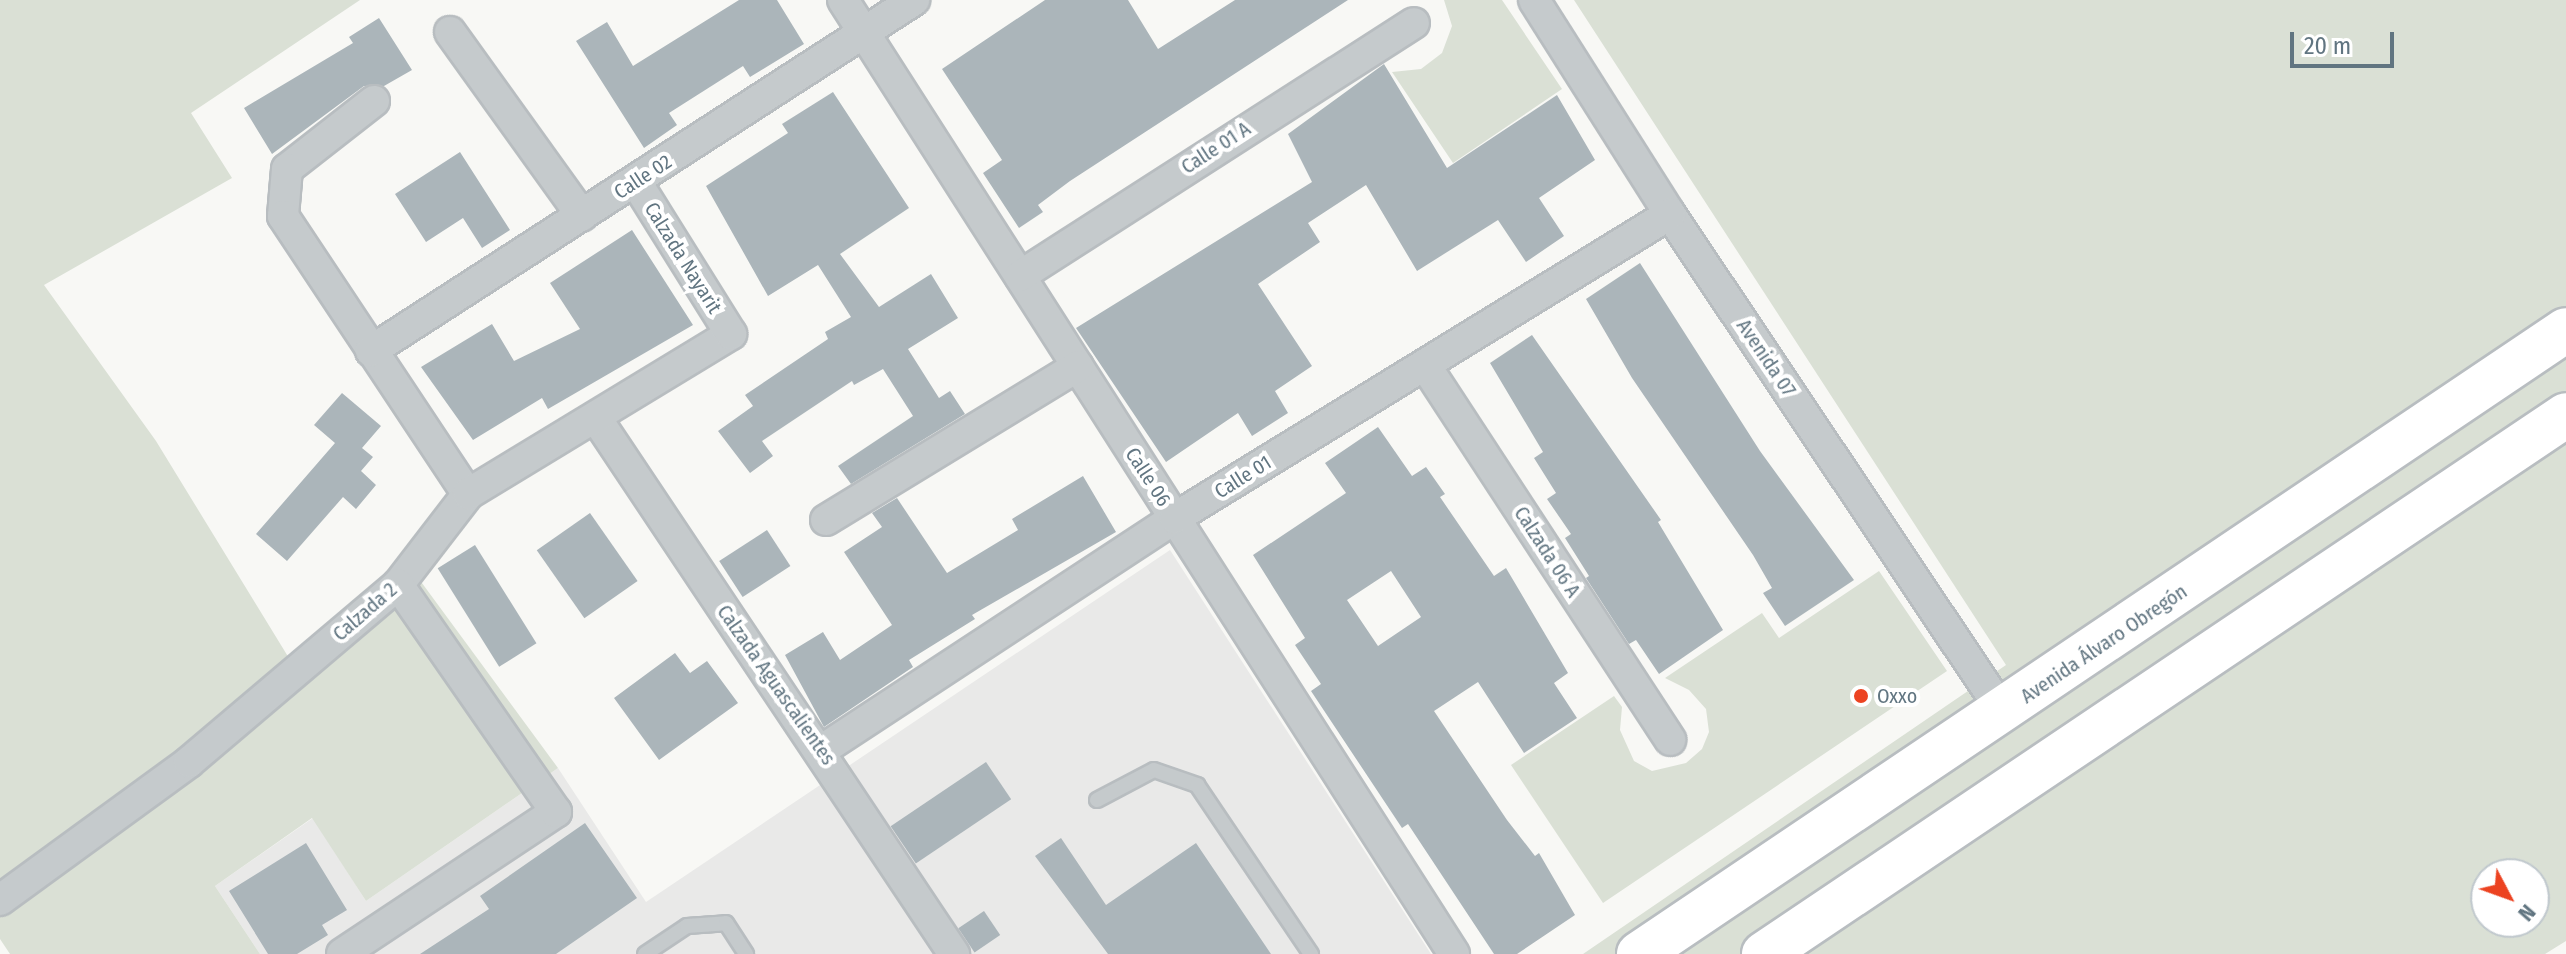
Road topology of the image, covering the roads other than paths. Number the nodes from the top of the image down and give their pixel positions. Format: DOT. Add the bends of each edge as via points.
graph roads {
  1 [pos="843,0"];
  2 [pos="914,0"];
  3 [pos="1534,0"];
  4 [pos="1414,23"];
  5 [pos="450,32"];
  6 [pos="864,32"];
  7 [pos="374,101"];
  8 [pos="636,182"];
  9 [pos="1670,214"];
  10 [pos="582,216"];
  11 [pos="1020,276"];
  12 [pos="2566,330"];
  13 [pos="731,334"];
  14 [pos="371,351"];
  15 [pos="1425,365"];
  16 [pos="1078,366"];
  17 [pos="2566,415"];
  18 [pos="596,418"];
  19 [pos="468,494"];
  20 [pos="1175,518"];
  21 [pos="826,520"];
  22 [pos="398,585"];
  23 [pos="2003,712"];
  24 [pos="1670,740"];
  25 [pos="822,750"];
  26 [pos="1097,800"];
  27 [pos="0,900"];
  28 [pos="342,954"];
  29 [pos="645,954"];
  30 [pos="746,954"];
  31 [pos="954,954"];
  32 [pos="1311,954"];
  33 [pos="1454,954"];
  34 [pos="1639,954"];
  35 [pos="1764,954"];
  1 -- 6 [label="street, Calle 06"];
  2 -- 6 [label="street, Calle 02"];
  3 -- 9 [label="street, Avenida 07"];
  4 -- 11 [label="street, Calle 01 A"];
  5 -- 10 [label="street"];
  6 -- 8 [label="street, Calle 02"];
  6 -- 11 [label="street, Calle 06"];
  7 -- 14 [label="street" via="287,169 283,216"];
  8 -- 10 [label="street, Calle 02"];
  8 -- 13 [label="street, Calzada Nayarit"];
  9 -- 15 [label="street, Calle 01"];
  9 -- 23 [label="street, Avenida 07"];
  10 -- 14 [label="street, Calle 02"];
  11 -- 16 [label="street, Calle 06"];
  12 -- 23 [label="main road, Avenida Álvaro Obregón"];
  13 -- 18 [label="street, Calzada 2"];
  14 -- 19 [label="street"];
  15 -- 20 [label="street, Calle 01"];
  15 -- 24 [label="street, Calzada 06 A"];
  16 -- 20 [label="street, Calle 06"];
  16 -- 21 [label="street"];
  17 -- 35 [label="main road"];
  18 -- 19 [label="street, Calzada 2"];
  18 -- 25 [label="street, Calzada Aguascalientes" via="623,466"];
  19 -- 22 [label="street, Calzada 2"];
  20 -- 25 [label="street, Calle 01"];
  20 -- 33 [label="street, Calle 06"];
  22 -- 27 [label="street, Calzada 2" via="189,762"];
  22 -- 28 [label="street" via="556,812"];
  23 -- 34 [label="main road, Avenida Álvaro Obregón"];
  25 -- 31 [label="street, Calzada Aguascalientes"];
  26 -- 32 [label="lane" via="1154,770 1197,785"];
  29 -- 30 [label="lane" via="687,926 726,923"];
}
